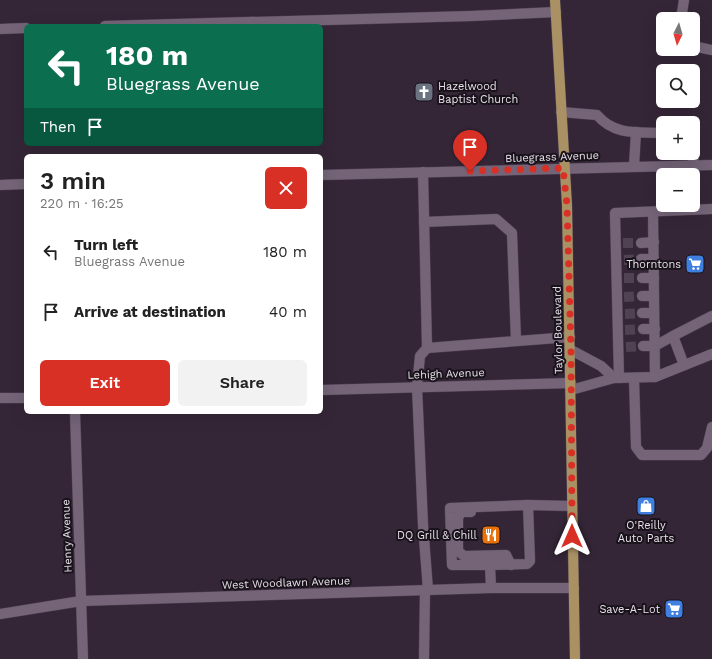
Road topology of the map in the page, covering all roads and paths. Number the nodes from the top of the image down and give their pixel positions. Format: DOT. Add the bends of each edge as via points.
graph roads {
  1 [pos="555,0"];
  2 [pos="684,0"];
  3 [pos="556,12"];
  4 [pos="682,12"];
  5 [pos="178,24"];
  6 [pos="24,28"];
  7 [pos="0,29"];
  8 [pos="700,47"];
  9 [pos="712,50"];
  10 [pos="561,112"];
  11 [pos="636,132"];
  12 [pos="656,133"];
  13 [pos="693,160"];
  14 [pos="694,165"];
  15 [pos="712,165"];
  16 [pos="634,166"];
  17 [pos="563,168"];
  18 [pos="423,172"];
  19 [pos="323,175"];
  20 [pos="24,184"];
  21 [pos="0,185"];
  22 [pos="712,209"];
  23 [pos="653,212"];
  24 [pos="424,222"];
  25 [pos="654,242"];
  26 [pos="641,243"];
  27 [pos="641,259"];
  28 [pos="654,259"];
  29 [pos="642,278"];
  30 [pos="654,278"];
  31 [pos="642,296"];
  32 [pos="654,296"];
  33 [pos="654,313"];
  34 [pos="642,314"];
  35 [pos="712,316"];
  36 [pos="643,329"];
  37 [pos="655,329"];
  38 [pos="673,336"];
  39 [pos="570,337"];
  40 [pos="516,341"];
  41 [pos="643,346"];
  42 [pos="655,346"];
  43 [pos="427,348"];
  44 [pos="571,350"];
  45 [pos="712,354"];
  46 [pos="684,365"];
  47 [pos="655,377"];
  48 [pos="617,378"];
  49 [pos="634,378"];
  50 [pos="571,386"];
  51 [pos="417,387"];
  52 [pos="323,390"];
  53 [pos="0,398"];
  54 [pos="24,398"];
  55 [pos="75,414"];
  56 [pos="712,427"];
  57 [pos="528,505"];
  58 [pos="513,506"];
  59 [pos="572,506"];
  60 [pos="490,565"];
  61 [pos="512,565"];
  62 [pos="491,588"];
  63 [pos="574,588"];
  64 [pos="426,590"];
  65 [pos="81,601"];
  66 [pos="0,614"];
  67 [pos="83,659"];
  68 [pos="424,659"];
  69 [pos="575,659"];
  1 -- 3 [label="main road, Taylor Boulevard"];
  2 -- 4 [label="street"];
  3 -- 5 [label="street"];
  3 -- 10 [label="main road, Taylor Boulevard"];
  6 -- 7 [label="street"];
  8 -- 9 [label="street"];
  10 -- 11 [label="street" via="597,115 605,124 620,131"];
  10 -- 17 [label="main road, Taylor Boulevard"];
  11 -- 12 [label="street"];
  11 -- 16 [label="street"];
  13 -- 14 [label="street"];
  14 -- 15 [label="street, Bluegrass Avenue"];
  14 -- 16 [label="street, Bluegrass Avenue"];
  16 -- 17 [label="street, Bluegrass Avenue"];
  17 -- 18 [label="street, Bluegrass Avenue"];
  17 -- 39 [label="main road, Taylor Boulevard" via="567,205"];
  18 -- 19 [label="street, Bluegrass Avenue"];
  18 -- 24 [label="street"];
  20 -- 21 [label="street"];
  22 -- 23 [label="street"];
  23 -- 25 [label="street"];
  23 -- 48 [label="street" via="615,213 620,244 622,330"];
  24 -- 40 [label="street" via="496,219 512,234"];
  24 -- 43 [label="street"];
  25 -- 26 [label="street"];
  25 -- 28 [label="street"];
  27 -- 28 [label="street"];
  28 -- 30 [label="street"];
  29 -- 30 [label="street"];
  30 -- 32 [label="street"];
  31 -- 32 [label="street"];
  32 -- 33 [label="street"];
  33 -- 34 [label="street"];
  33 -- 37 [label="street"];
  35 -- 38 [label="street"];
  36 -- 37 [label="street"];
  37 -- 42 [label="street"];
  38 -- 42 [label="street"];
  38 -- 46 [label="street"];
  39 -- 40 [label="street"];
  39 -- 44 [label="main road, Taylor Boulevard"];
  40 -- 43 [label="street"];
  41 -- 42 [label="street"];
  42 -- 47 [label="street"];
  43 -- 51 [label="street" via="420,356"];
  44 -- 48 [label="street"];
  44 -- 50 [label="main road, Taylor Boulevard"];
  45 -- 46 [label="street, Lehigh Avenue"];
  46 -- 47 [label="street, Lehigh Avenue"];
  47 -- 49 [label="street, Lehigh Avenue"];
  48 -- 49 [label="street, Lehigh Avenue"];
  48 -- 50 [label="street, Lehigh Avenue"];
  49 -- 56 [label="street" via="636,447 642,455 701,455 708,448"];
  50 -- 51 [label="street, Lehigh Avenue"];
  50 -- 59 [label="main road, Taylor Boulevard"];
  51 -- 52 [label="street, Lehigh Avenue"];
  51 -- 64 [label="street"];
  53 -- 54 [label="street"];
  55 -- 65 [label="street, Henry Avenue"];
  57 -- 58 [label="street"];
  57 -- 59 [label="street"];
  57 -- 61 [label="street" via="530,561 527,564"];
  58 -- 60 [label="street" via="450,508 452,565"];
  58 -- 61 [label="street" via="506,511 461,512 458,518 458,551 464,556 506,555"];
  59 -- 63 [label="main road, Taylor Boulevard"];
  60 -- 61 [label="street"];
  60 -- 62 [label="street"];
  62 -- 63 [label="street, West Woodlawn Avenue"];
  62 -- 64 [label="street, West Woodlawn Avenue"];
  63 -- 69 [label="main road, Taylor Boulevard"];
  64 -- 65 [label="street, West Woodlawn Avenue"];
  64 -- 68 [label="street"];
  65 -- 66 [label="street, West Woodlawn Avenue"];
  65 -- 67 [label="street, Henry Avenue"];
}
